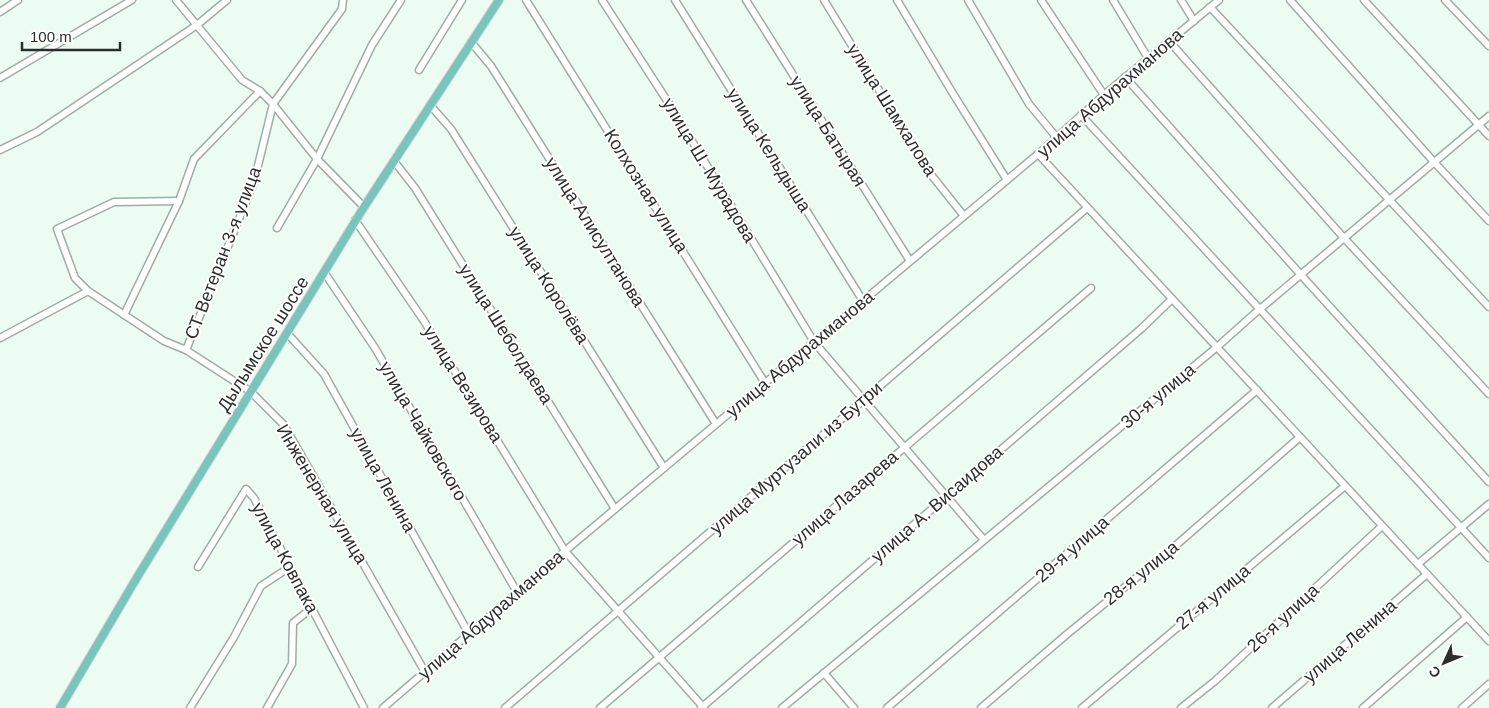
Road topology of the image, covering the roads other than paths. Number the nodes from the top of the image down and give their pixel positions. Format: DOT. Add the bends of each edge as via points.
graph roads {
  1 [pos="18,0"];
  2 [pos="132,0"];
  3 [pos="176,0"];
  4 [pos="227,0"];
  5 [pos="342,0"];
  6 [pos="402,0"];
  7 [pos="462,0"];
  8 [pos="498,0"];
  9 [pos="526,0"];
  10 [pos="602,0"];
  11 [pos="675,0"];
  12 [pos="746,0"];
  13 [pos="824,0"];
  14 [pos="898,0"];
  15 [pos="968,0"];
  16 [pos="1041,0"];
  17 [pos="1113,0"];
  18 [pos="1181,0"];
  19 [pos="1219,0"];
  20 [pos="1290,0"];
  21 [pos="1364,0"];
  22 [pos="1445,0"];
  23 [pos="1210,7"];
  24 [pos="0,12"];
  25 [pos="1194,21"];
  26 [pos="196,25"];
  27 [pos="1169,41"];
  28 [pos="471,42"];
  29 [pos="1489,46"];
  30 [pos="1148,58"];
  31 [pos="418,70"];
  32 [pos="1125,77"];
  33 [pos="0,78"];
  34 [pos="260,92"];
  35 [pos="1104,95"];
  36 [pos="273,104"];
  37 [pos="430,105"];
  38 [pos="1081,115"];
  39 [pos="1489,116"];
  40 [pos="1479,125"];
  41 [pos="1489,136"];
  42 [pos="1057,138"];
  43 [pos="0,150"];
  44 [pos="1038,154"];
  45 [pos="317,159"];
  46 [pos="394,161"];
  47 [pos="1434,162"];
  48 [pos="1007,180"];
  49 [pos="179,201"];
  50 [pos="1388,201"];
  51 [pos="364,207"];
  52 [pos="1087,208"];
  53 [pos="964,216"];
  54 [pos="356,220"];
  55 [pos="1489,221"];
  56 [pos="277,228"];
  57 [pos="1344,238"];
  58 [pos="910,261"];
  59 [pos="324,272"];
  60 [pos="1301,275"];
  61 [pos="1091,288"];
  62 [pos="88,291"];
  63 [pos="1172,299"];
  64 [pos="863,301"];
  65 [pos="1489,307"];
  66 [pos="1260,309"];
  67 [pos="124,315"];
  68 [pos="287,333"];
  69 [pos="0,338"];
  70 [pos="814,342"];
  71 [pos="1217,348"];
  72 [pos="186,350"];
  73 [pos="765,383"];
  74 [pos="1257,390"];
  75 [pos="251,392"];
  76 [pos="1489,394"];
  77 [pos="864,400"];
  78 [pos="716,424"];
  79 [pos="1300,437"];
  80 [pos="905,447"];
  81 [pos="664,468"];
  82 [pos="1489,482"];
  83 [pos="1345,486"];
  84 [pos="947,496"];
  85 [pos="1489,504"];
  86 [pos="615,509"];
  87 [pos="1382,526"];
  88 [pos="1461,528"];
  89 [pos="984,540"];
  90 [pos="565,550"];
  91 [pos="1489,558"];
  92 [pos="1418,564"];
  93 [pos="198,567"];
  94 [pos="290,567"];
  95 [pos="1428,574"];
  96 [pos="517,592"];
  97 [pos="312,608"];
  98 [pos="617,611"];
  99 [pos="1466,617"];
  100 [pos="469,634"];
  101 [pos="1489,641"];
  102 [pos="659,658"];
  103 [pos="425,672"];
  104 [pos="824,673"];
  105 [pos="1489,684"];
  106 [pos="60,708"];
  107 [pos="190,708"];
  108 [pos="267,708"];
  109 [pos="364,708"];
  110 [pos="382,708"];
  111 [pos="505,708"];
  112 [pos="600,708"];
  113 [pos="703,708"];
  114 [pos="782,708"];
  115 [pos="854,708"];
  116 [pos="887,708"];
  117 [pos="981,708"];
  118 [pos="1082,708"];
  119 [pos="1181,708"];
  120 [pos="1272,708"];
  121 [pos="1363,708"];
  122 [pos="1462,708"];
  1 -- 24 [label="street"];
  2 -- 33 [label="street"];
  3 -- 26 [label="street"];
  4 -- 26 [label="street"];
  5 -- 36 [label="street, СТ Ветеран 3-я улица" via="342,9"];
  6 -- 45 [label="street" via="372,45"];
  7 -- 31 [label="street"];
  8 -- 28 [label="main road, Дылымское шоссе"];
  9 -- 73 [label="street, Колхозная улица"];
  10 -- 70 [label="street, улица Ш. Мурадова" via="675,113"];
  11 -- 64 [label="street, улица Кельдыша"];
  12 -- 58 [label="street, улица Батырая"];
  13 -- 53 [label="street, улица Шамхалова" via="929,172"];
  14 -- 48 [label="street"];
  15 -- 42 [label="street" via="1029,104"];
  16 -- 35 [label="street"];
  17 -- 30 [label="street"];
  18 -- 25 [label="street"];
  19 -- 23 [label="street, улица Абдурахманова"];
  20 -- 47 [label="street"];
  21 -- 40 [label="street"];
  22 -- 29 [label="street"];
  23 -- 25 [label="street, улица Абдурахманова"];
  23 -- 50 [label="street"];
  25 -- 27 [label="street, улица Абдурахманова"];
  26 -- 34 [label="street" via="242,80"];
  26 -- 43 [label="street" via="37,132"];
  27 -- 30 [label="street, улица Абдурахманова"];
  27 -- 57 [label="street"];
  28 -- 37 [label="main road, Дылымское шоссе"];
  28 -- 78 [label="street, улица Алисултанова" via="491,66"];
  30 -- 32 [label="street, улица Абдурахманова"];
  32 -- 35 [label="street, улица Абдурахманова"];
  32 -- 60 [label="street"];
  34 -- 36 [label="street"];
  34 -- 49 [label="street" via="194,159"];
  35 -- 38 [label="street, улица Абдурахманова"];
  36 -- 45 [label="street"];
  36 -- 72 [label="street, СТ Ветеран 3-я улица" via="254,182"];
  37 -- 46 [label="main road, Дылымское шоссе"];
  37 -- 81 [label="street, улица Королёва" via="451,129"];
  38 -- 42 [label="street, улица Абдурахманова"];
  38 -- 66 [label="street"];
  39 -- 40 [label="street, 30-я улица"];
  40 -- 41 [label="street"];
  40 -- 47 [label="street, 30-я улица"];
  42 -- 44 [label="street, улица Абдурахманова"];
  44 -- 48 [label="street, улица Абдурахманова"];
  44 -- 52 [label="street"];
  45 -- 51 [label="street"];
  45 -- 56 [label="street"];
  46 -- 51 [label="main road, Дылымское шоссе"];
  46 -- 86 [label="street, улица Шеболдаева" via="415,188"];
  47 -- 50 [label="street, 30-я улица"];
  47 -- 55 [label="street"];
  48 -- 53 [label="street, улица Абдурахманова"];
  49 -- 62 [label="street" via="114,202 57,229 75,278"];
  49 -- 67 [label="street"];
  50 -- 57 [label="street, 30-я улица"];
  50 -- 65 [label="street"];
  51 -- 54 [label="main road, Дылымское шоссе"];
  52 -- 63 [label="street"];
  52 -- 77 [label="street, улица Муртузали из Бутри"];
  53 -- 58 [label="street, улица Абдурахманова"];
  54 -- 59 [label="main road, Дылымское шоссе"];
  54 -- 90 [label="street, улица Везирова" via="424,321"];
  57 -- 60 [label="street, 30-я улица"];
  57 -- 76 [label="street"];
  58 -- 64 [label="street, улица Абдурахманова"];
  59 -- 68 [label="main road, Дылымское шоссе"];
  59 -- 96 [label="street, улица Чайковского" via="374,348"];
  60 -- 66 [label="street, 30-я улица"];
  60 -- 82 [label="street"];
  61 -- 80 [label="street, улица Лазарева"];
  62 -- 67 [label="street, Инженерная улица"];
  62 -- 69 [label="street"];
  63 -- 71 [label="street"];
  63 -- 84 [label="street, улица А. Висаидова"];
  64 -- 70 [label="street, улица Абдурахманова"];
  66 -- 71 [label="street, 30-я улица"];
  66 -- 88 [label="street"];
  67 -- 72 [label="street, Инженерная улица" via="164,341"];
  68 -- 75 [label="main road, Дылымское шоссе"];
  68 -- 100 [label="street, улица Ленина" via="324,374"];
  70 -- 73 [label="street, улица Абдурахманова"];
  70 -- 77 [label="street, улица Ш. Мурадова"];
  71 -- 74 [label="street"];
  71 -- 89 [label="street, 30-я улица"];
  72 -- 75 [label="street, Инженерная улица"];
  73 -- 78 [label="street, улица Абдурахманова"];
  74 -- 79 [label="street"];
  74 -- 116 [label="street, 29-я улица"];
  75 -- 103 [label="street, Инженерная улица" via="284,425"];
  75 -- 106 [label="main road, Дылымское шоссе"];
  77 -- 80 [label="street, улица Ш. Мурадова"];
  77 -- 98 [label="street, улица Муртузали из Бутри"];
  78 -- 81 [label="street, улица Абдурахманова"];
  79 -- 83 [label="street"];
  79 -- 117 [label="street, 28-я улица"];
  80 -- 84 [label="street, улица Ш. Мурадова"];
  80 -- 102 [label="street, улица Лазарева"];
  81 -- 86 [label="street, улица Абдурахманова"];
  83 -- 87 [label="street"];
  83 -- 118 [label="street, 27-я улица"];
  84 -- 89 [label="street, улица Ш. Мурадова"];
  84 -- 113 [label="street, улица А. Висаидова"];
  85 -- 88 [label="street"];
  86 -- 90 [label="street, улица Абдурахманова"];
  87 -- 92 [label="street"];
  87 -- 119 [label="street, 26-я улица" via="1215,681"];
  88 -- 91 [label="street"];
  88 -- 92 [label="street"];
  89 -- 104 [label="street, 30-я улица"];
  90 -- 96 [label="street, улица Абдурахманова"];
  90 -- 98 [label="street, улица Везирова"];
  92 -- 95 [label="street"];
  93 -- 94 [label="street, улица Ковпака" via="246,490 254,498"];
  94 -- 97 [label="street, улица Ковпака"];
  94 -- 107 [label="street" via="261,586"];
  95 -- 99 [label="street"];
  95 -- 120 [label="street, улица Ленина"];
  96 -- 100 [label="street, улица Абдурахманова"];
  97 -- 108 [label="street" via="292,622 292,664"];
  97 -- 109 [label="street, улица Ковпака"];
  98 -- 102 [label="street, улица Везирова"];
  98 -- 111 [label="street, улица Муртузали из Бутри"];
  99 -- 101 [label="street"];
  99 -- 121 [label="street"];
  100 -- 103 [label="street, улица Абдурахманова"];
  102 -- 112 [label="street, улица Лазарева"];
  102 -- 113 [label="street, улица Везирова"];
  103 -- 110 [label="street, улица Абдурахманова"];
  104 -- 114 [label="street, 30-я улица"];
  104 -- 115 [label="street"];
  105 -- 122 [label="street"];
}
